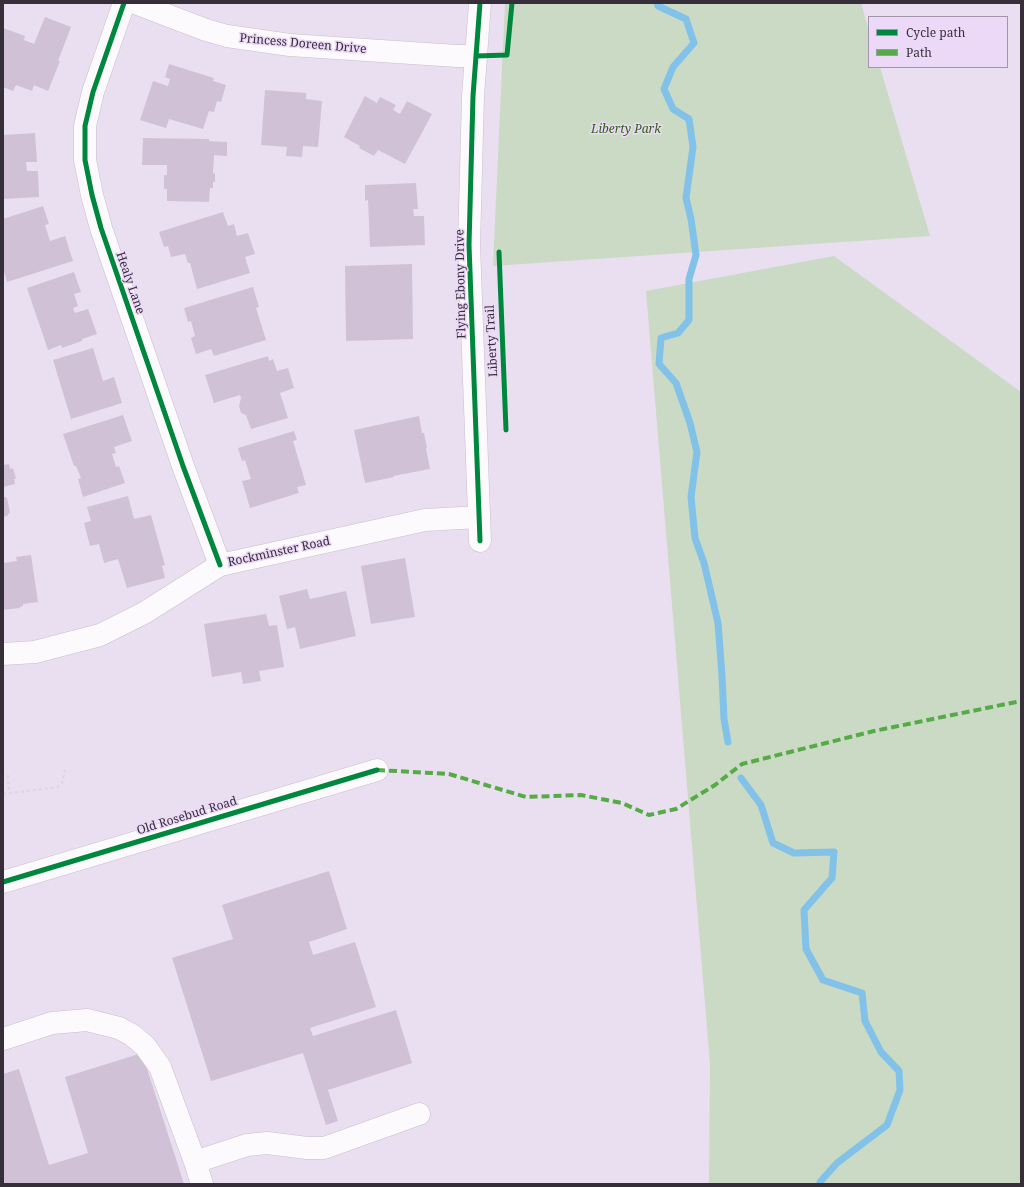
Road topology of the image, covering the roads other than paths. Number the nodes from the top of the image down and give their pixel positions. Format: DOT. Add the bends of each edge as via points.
graph roads {
  1 [pos="124,3"];
  2 [pos="136,3"];
  3 [pos="480,3"];
  4 [pos="476,56"];
  5 [pos="479,517"];
  6 [pos="480,541"];
  7 [pos="220,564"];
  8 [pos="3,654"];
  9 [pos="377,770"];
  10 [pos="3,882"];
  11 [pos="3,1039"];
  12 [pos="419,1114"];
  13 [pos="195,1162"];
  14 [pos="202,1184"];
  1 -- 7 [label="street, Healy Lane" via="84,126 85,160 101,228 183,466"];
  2 -- 4 [label="street, Princess Doreen Drive" via="227,36 290,45"];
  3 -- 4 [label="street, Flying Ebony Drive"];
  4 -- 5 [label="street, Flying Ebony Drive" via="469,245"];
  5 -- 6 [label="street, Flying Ebony Drive"];
  5 -- 7 [label="street, Rockminster Road" via="425,520"];
  7 -- 8 [label="street, Rockminster Road" via="144,613 100,635 35,652"];
  9 -- 10 [label="street, Old Rosebud Road"];
  11 -- 13 [label="street" via="52,1023 87,1020 119,1028 132,1035 145,1046 160,1067"];
  12 -- 13 [label="street" via="324,1148 266,1143 247,1145"];
  13 -- 14 [label="street"];
}
